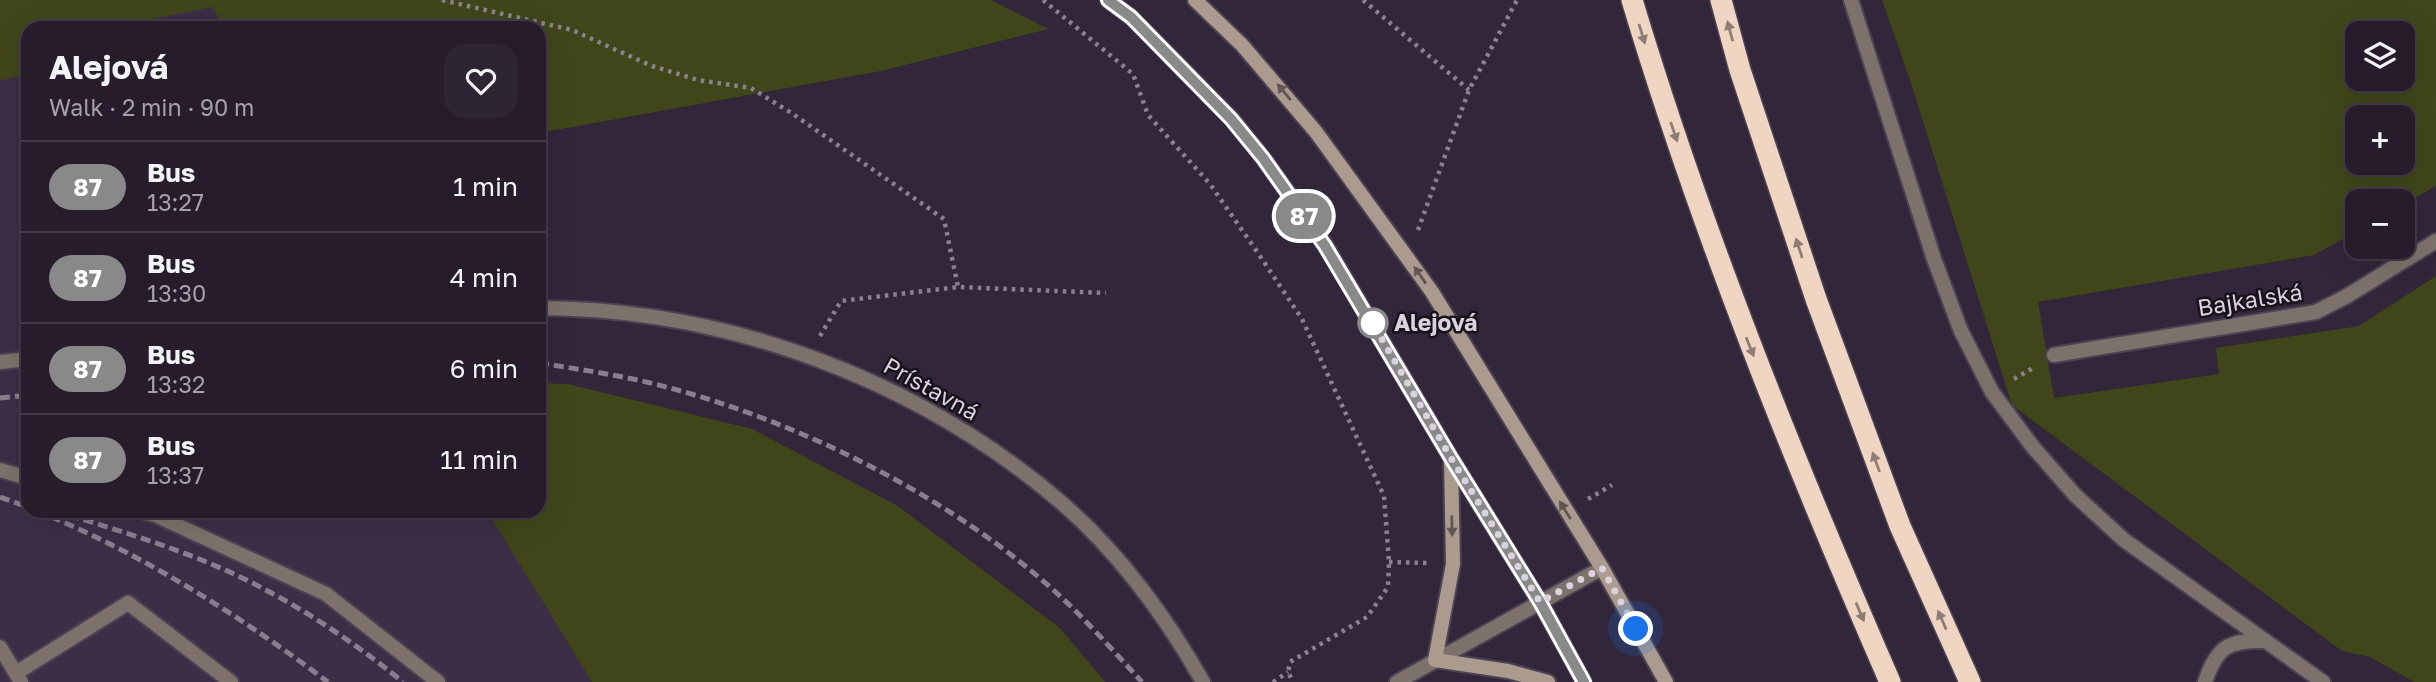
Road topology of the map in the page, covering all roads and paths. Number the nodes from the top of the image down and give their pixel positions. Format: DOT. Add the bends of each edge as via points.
graph roads {
  1 [pos="442,0"];
  2 [pos="1043,0"];
  3 [pos="1108,0"];
  4 [pos="1195,0"];
  5 [pos="1363,0"];
  6 [pos="1517,0"];
  7 [pos="1632,0"];
  8 [pos="1721,0"];
  9 [pos="1851,0"];
  10 [pos="533,21"];
  11 [pos="546,24"];
  12 [pos="1469,90"];
  13 [pos="2436,241"];
  14 [pos="1404,252"];
  15 [pos="958,287"];
  16 [pos="1106,293"];
  17 [pos="546,308"];
  18 [pos="2054,355"];
  19 [pos="808,356"];
  20 [pos="21,360"];
  21 [pos="0,362"];
  22 [pos="1992,393"];
  23 [pos="1451,458"];
  24 [pos="0,470"];
  25 [pos="21,476"];
  26 [pos="1612,485"];
  27 [pos="1587,500"];
  28 [pos="161,518"];
  29 [pos="1389,562"];
  30 [pos="1436,564"];
  31 [pos="1602,568"];
  32 [pos="1540,602"];
  33 [pos="2265,641"];
  34 [pos="0,647"];
  35 [pos="1435,660"];
  36 [pos="1288,672"];
  37 [pos="19,678"];
  38 [pos="231,682"];
  39 [pos="438,682"];
  40 [pos="1203,682"];
  41 [pos="1273,682"];
  42 [pos="1293,682"];
  43 [pos="1397,682"];
  44 [pos="1548,682"];
  45 [pos="1584,682"];
  46 [pos="1666,682"];
  47 [pos="1890,682"];
  48 [pos="1970,682"];
  49 [pos="2205,682"];
  50 [pos="2323,682"];
  1 -- 10 [label="path"];
  2 -- 29 [label="path" via="1133,74 1148,115 1210,184 1302,319 1384,496"];
  3 -- 23 [label="main road" via="1196,81 1263,158 1325,246"];
  14 -- 4 [label="main road, one-way" via="1317,132"];
  5 -- 12 [label="path"];
  6 -- 12 [label="path"];
  7 -- 47 [label="highway, one-way" via="1740,322"];
  48 -- 8 [label="highway, one-way" via="1900,526 1825,324"];
  9 -- 22 [label="street" via="1934,259 1961,331"];
  11 -- 15 [label="path" via="572,30 652,66 698,80 751,88 944,219"];
  12 -- 14 [label="path" via="1419,228"];
  13 -- 18 [label="street, Bajkalská" via="2316,312"];
  31 -- 14 [label="main road, one-way"];
  15 -- 16 [label="path"];
  15 -- 19 [label="path" via="841,301"];
  17 -- 19 [label="street, Prístavná" via="645,315"];
  18 -- 22 [label="path"];
  19 -- 40 [label="street, Prístavná" via="878,384 926,410 1018,468 1065,506 1120,562 1181,644"];
  20 -- 21 [label="street"];
  22 -- 33 [label="street" via="2075,495 2124,540"];
  23 -- 32 [label="main road"];
  23 -- 35 [label="main road, one-way" via="1453,564"];
  24 -- 25 [label="street"];
  26 -- 27 [label="path"];
  28 -- 39 [label="street" via="326,594"];
  29 -- 30 [label="path"];
  29 -- 36 [label="path" via="1388,587 1367,617 1290,662"];
  31 -- 32 [label="street"];
  31 -- 46 [label="main road"];
  32 -- 35 [label="street"];
  32 -- 45 [label="main road"];
  33 -- 49 [label="street" via="2242,640 2225,646"];
  33 -- 50 [label="street"];
  34 -- 37 [label="street"];
  35 -- 43 [label="street"];
  35 -- 44 [label="main road"];
  36 -- 41 [label="path"];
  36 -- 42 [label="path"];
  37 -- 38 [label="street" via="128,603"];
}
